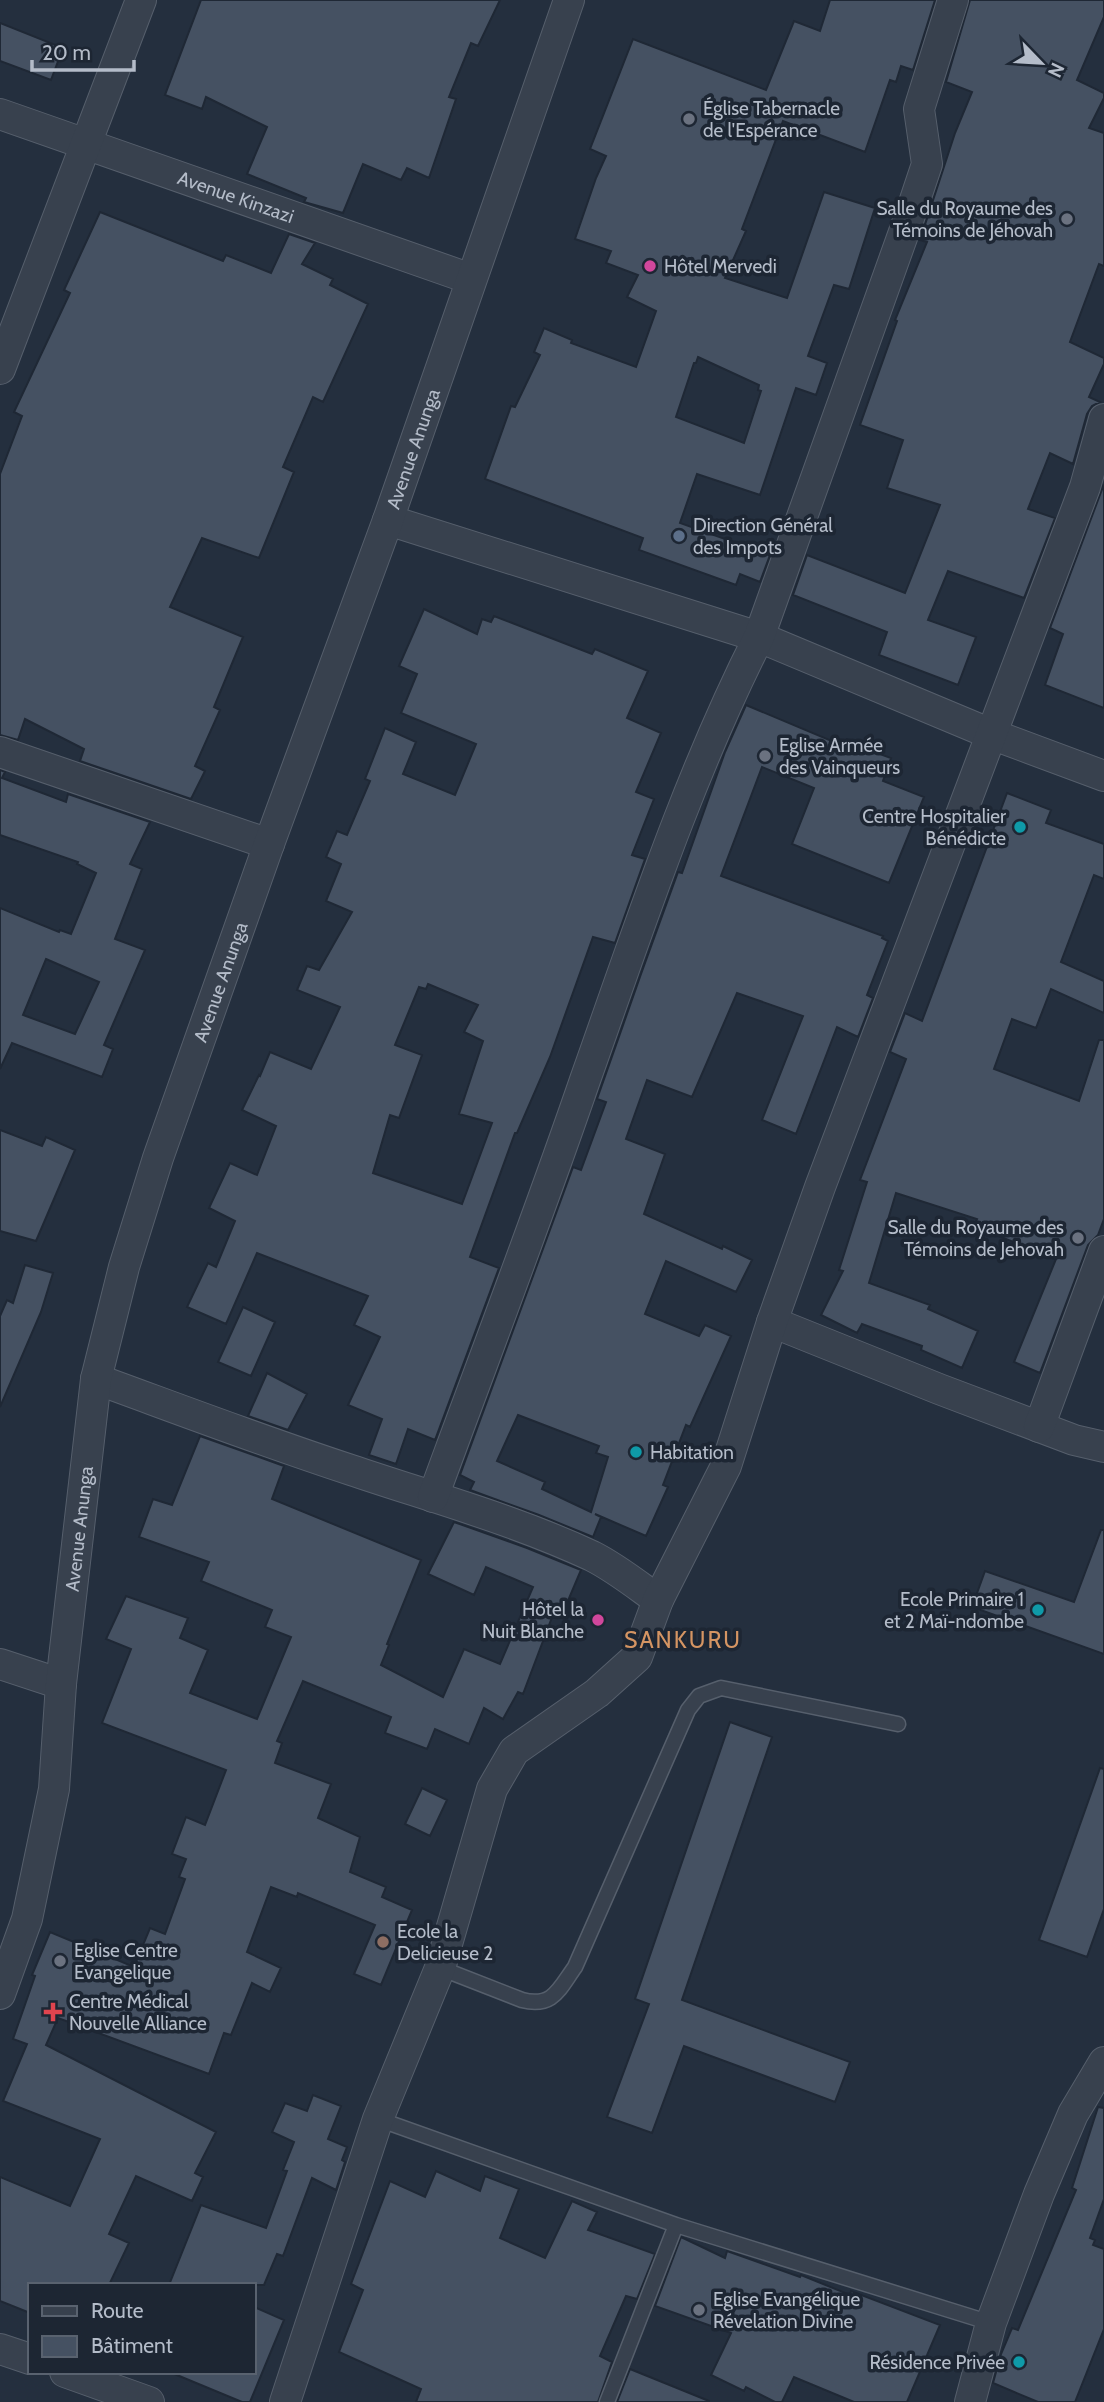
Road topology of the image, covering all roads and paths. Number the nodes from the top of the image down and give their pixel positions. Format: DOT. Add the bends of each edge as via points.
graph roads {
  1 [pos="141,0"];
  2 [pos="569,0"];
  3 [pos="953,0"];
  4 [pos="0,114"];
  5 [pos="86,146"];
  6 [pos="471,279"];
  7 [pos="0,369"];
  8 [pos="1104,419"];
  9 [pos="388,520"];
  10 [pos="759,638"];
  11 [pos="991,734"];
  12 [pos="0,751"];
  13 [pos="1104,776"];
  14 [pos="269,844"];
  15 [pos="1104,1251"];
  16 [pos="772,1322"];
  17 [pos="96,1379"];
  18 [pos="1040,1427"];
  19 [pos="1104,1447"];
  20 [pos="433,1497"];
  21 [pos="658,1601"];
  22 [pos="0,1664"];
  23 [pos="61,1684"];
  24 [pos="898,1724"];
  25 [pos="440,1968"];
  26 [pos="0,1994"];
  27 [pos="1104,2062"];
  28 [pos="379,2119"];
  29 [pos="676,2225"];
  30 [pos="991,2323"];
  31 [pos="0,2349"];
  32 [pos="28,2358"];
  33 [pos="71,2374"];
  34 [pos="149,2402"];
  35 [pos="285,2402"];
  36 [pos="607,2402"];
  37 [pos="970,2402"];
  1 -- 5 [label="street"];
  2 -- 6 [label="street, Avenue Anunga"];
  3 -- 10 [label="street" via="919,109 927,163"];
  4 -- 5 [label="street, Avenue Kinzazi"];
  5 -- 6 [label="street, Avenue Kinzazi"];
  5 -- 7 [label="street"];
  6 -- 9 [label="street, Avenue Anunga"];
  8 -- 11 [label="street" via="1085,487"];
  9 -- 10 [label="street"];
  9 -- 14 [label="street, Avenue Anunga"];
  10 -- 11 [label="street"];
  10 -- 20 [label="street" via="662,863"];
  11 -- 13 [label="street"];
  11 -- 16 [label="street"];
  12 -- 14 [label="street"];
  14 -- 17 [label="street, Avenue Anunga" via="158,1158"];
  15 -- 18 [label="street"];
  16 -- 18 [label="street"];
  16 -- 21 [label="street" via="726,1466"];
  17 -- 20 [label="street"];
  17 -- 23 [label="street, Avenue Anunga"];
  18 -- 19 [label="street"];
  20 -- 21 [label="street" via="593,1556"];
  21 -- 25 [label="street" via="637,1657 597,1693 514,1751 492,1789"];
  22 -- 23 [label="street"];
  23 -- 26 [label="street, Avenue Anunga" via="54,1789 27,1919"];
  24 -- 25 [label="lane" via="721,1688 699,1696 688,1710 575,1967 554,1997 536,2004"];
  25 -- 28 [label="street"];
  27 -- 30 [label="street" via="1073,2114"];
  28 -- 29 [label="lane"];
  28 -- 35 [label="street"];
  29 -- 30 [label="lane"];
  29 -- 36 [label="lane"];
  30 -- 37 [label="street"];
  31 -- 32 [label="street"];
  33 -- 34 [label="street"];
}
